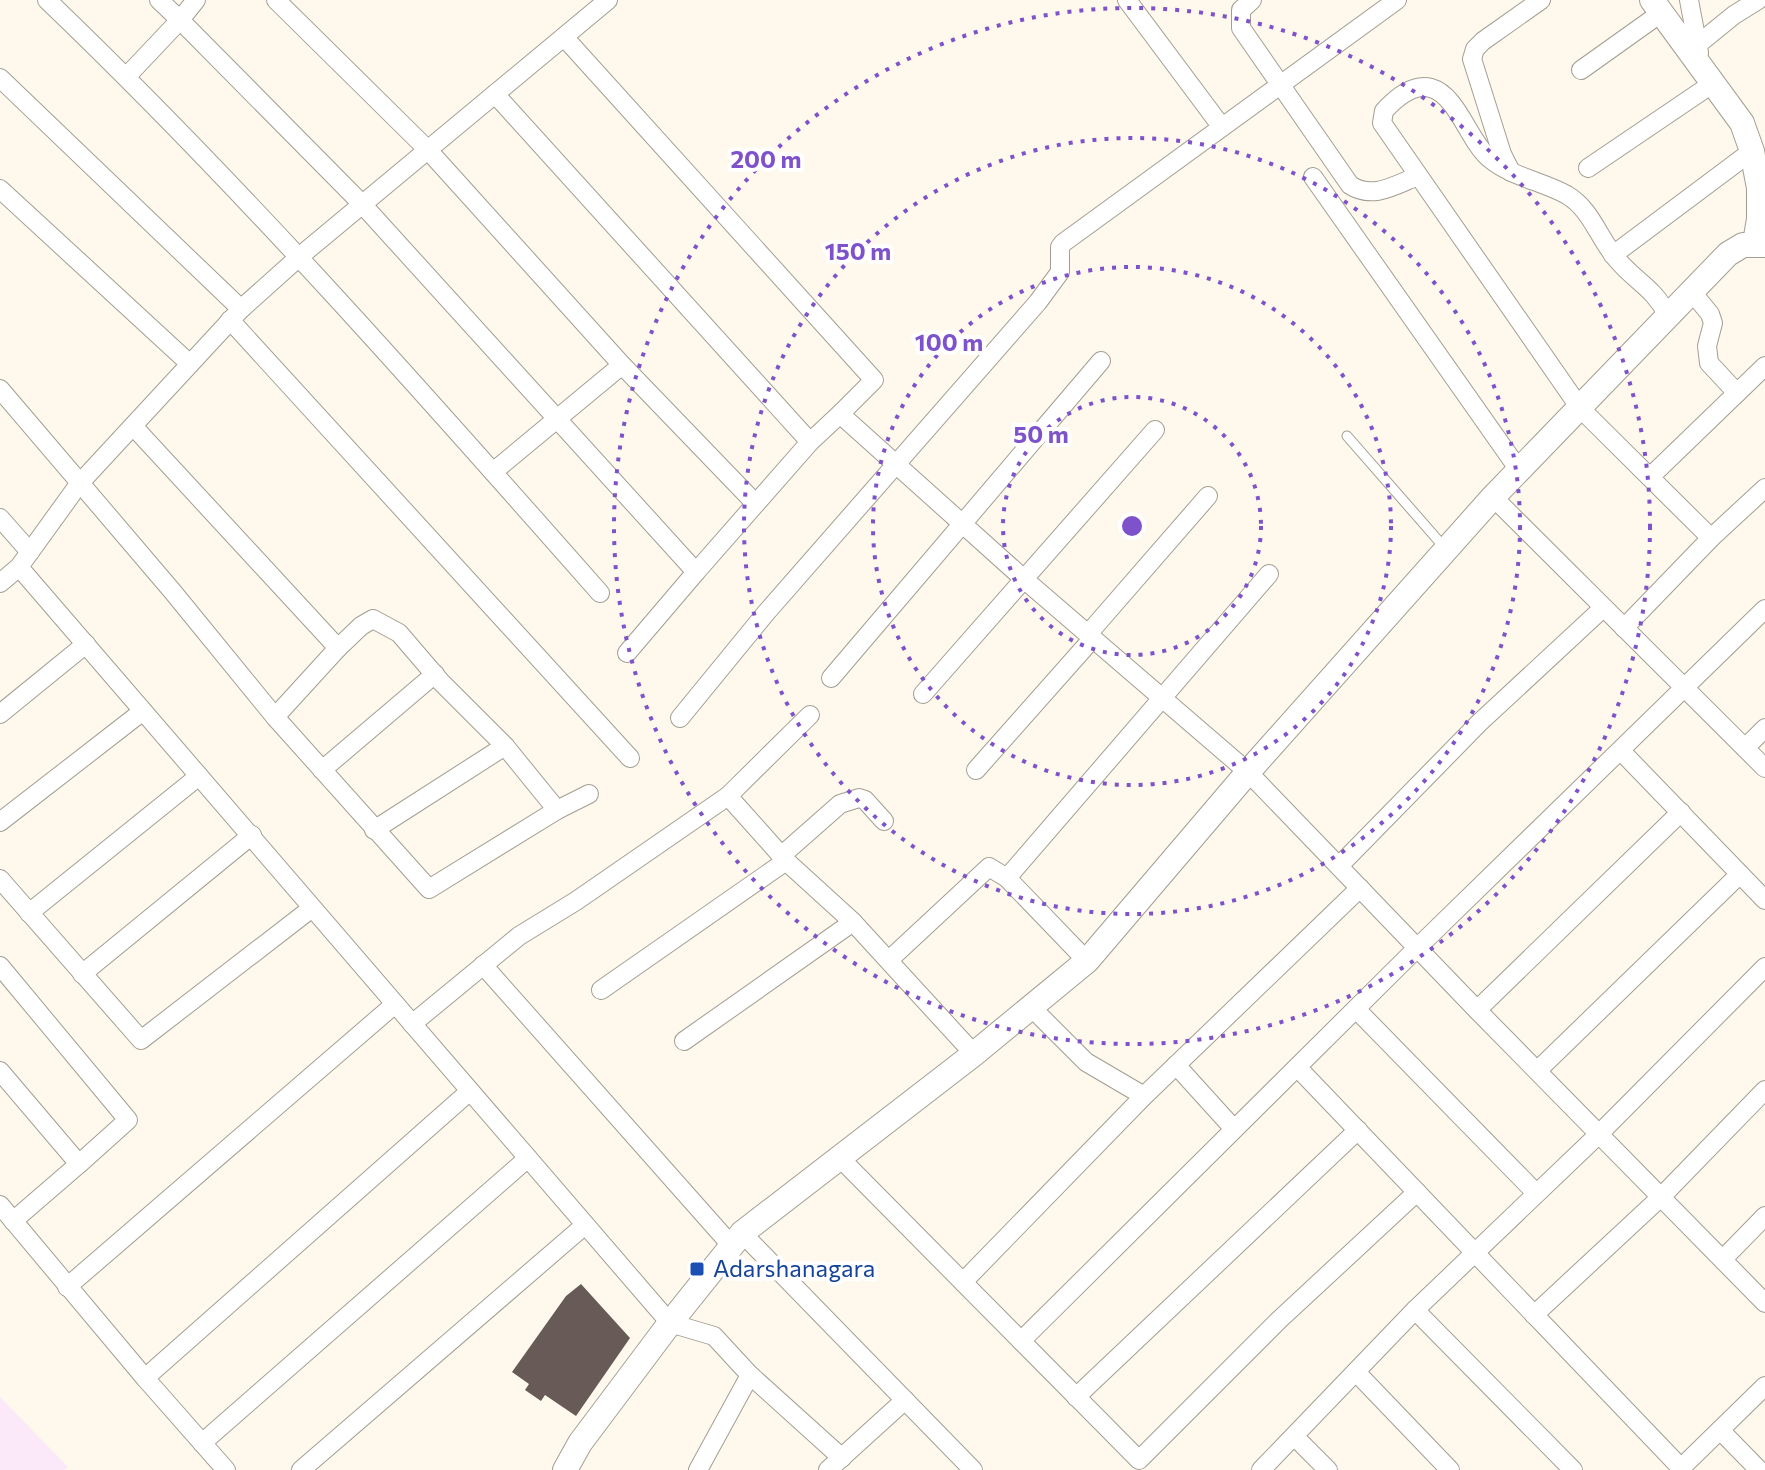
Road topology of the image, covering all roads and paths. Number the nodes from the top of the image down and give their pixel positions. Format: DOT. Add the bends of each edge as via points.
graph roads {
  1 [pos="47,0"];
  2 [pos="159,0"];
  3 [pos="196,0"];
  4 [pos="276,0"];
  5 [pos="608,0"];
  6 [pos="1127,0"];
  7 [pos="1252,0"];
  8 [pos="1397,0"];
  9 [pos="1541,0"];
  10 [pos="1689,0"];
  11 [pos="1758,0"];
  12 [pos="1657,6"];
  13 [pos="180,20"];
  14 [pos="564,37"];
  15 [pos="1697,45"];
  16 [pos="1581,70"];
  17 [pos="127,76"];
  18 [pos="0,78"];
  19 [pos="1707,78"];
  20 [pos="1279,84"];
  21 [pos="495,94"];
  22 [pos="1221,126"];
  23 [pos="428,150"];
  24 [pos="1752,151"];
  25 [pos="1588,168"];
  26 [pos="1511,172"];
  27 [pos="1418,176"];
  28 [pos="1313,177"];
  29 [pos="0,189"];
  30 [pos="362,204"];
  31 [pos="1760,244"];
  32 [pos="1613,255"];
  33 [pos="299,257"];
  34 [pos="1692,292"];
  35 [pos="236,315"];
  36 [pos="1668,316"];
  37 [pos="1101,361"];
  38 [pos="190,364"];
  39 [pos="622,365"];
  40 [pos="1765,366"];
  41 [pos="0,389"];
  42 [pos="1737,393"];
  43 [pos="1580,408"];
  44 [pos="840,414"];
  45 [pos="558,420"];
  46 [pos="133,426"];
  47 [pos="1155,430"];
  48 [pos="1347,436"];
  49 [pos="810,442"];
  50 [pos="895,466"];
  51 [pos="1519,470"];
  52 [pos="493,472"];
  53 [pos="1650,477"];
  54 [pos="79,484"];
  55 [pos="1765,488"];
  56 [pos="1208,496"];
  57 [pos="1493,497"];
  58 [pos="755,503"];
  59 [pos="0,518"];
  60 [pos="961,523"];
  61 [pos="1711,538"];
  62 [pos="1446,550"];
  63 [pos="25,559"];
  64 [pos="696,572"];
  65 [pos="1269,574"];
  66 [pos="1025,580"];
  67 [pos="0,583"];
  68 [pos="600,593"];
  69 [pos="1603,608"];
  70 [pos="1765,609"];
  71 [pos="1624,628"];
  72 [pos="1090,636"];
  73 [pos="86,644"];
  74 [pos="338,648"];
  75 [pos="627,653"];
  76 [pos="435,674"];
  77 [pos="831,678"];
  78 [pos="1687,688"];
  79 [pos="923,694"];
  80 [pos="1163,699"];
  81 [pos="143,711"];
  82 [pos="0,714"];
  83 [pos="810,715"];
  84 [pos="275,717"];
  85 [pos="680,718"];
  86 [pos="1765,728"];
  87 [pos="505,746"];
  88 [pos="1745,748"];
  89 [pos="1621,751"];
  90 [pos="630,758"];
  91 [pos="1765,768"];
  92 [pos="322,770"];
  93 [pos="976,770"];
  94 [pos="1248,772"];
  95 [pos="199,776"];
  96 [pos="589,794"];
  97 [pos="728,796"];
  98 [pos="557,810"];
  99 [pos="1681,812"];
  100 [pos="884,821"];
  101 [pos="0,822"];
  102 [pos="374,830"];
  103 [pos="252,835"];
  104 [pos="784,859"];
  105 [pos="1339,866"];
  106 [pos="1740,874"];
  107 [pos="1007,878"];
  108 [pos="0,879"];
  109 [pos="1360,888"];
  110 [pos="1765,900"];
  111 [pos="312,908"];
  112 [pos="29,913"];
  113 [pos="853,922"];
  114 [pos="1418,947"];
  115 [pos="889,960"];
  116 [pos="1087,961"];
  117 [pos="483,965"];
  118 [pos="0,966"];
  119 [pos="1765,967"];
  120 [pos="82,974"];
  121 [pos="601,990"];
  122 [pos="395,1004"];
  123 [pos="1031,1007"];
  124 [pos="1356,1009"];
  125 [pos="1477,1010"];
  126 [pos="412,1024"];
  127 [pos="684,1041"];
  128 [pos="974,1054"];
  129 [pos="1176,1065"];
  130 [pos="1298,1068"];
  131 [pos="1538,1070"];
  132 [pos="0,1071"];
  133 [pos="1765,1090"];
  134 [pos="470,1091"];
  135 [pos="1144,1096"];
  136 [pos="1234,1129"];
  137 [pos="1358,1130"];
  138 [pos="1599,1134"];
  139 [pos="839,1157"];
  140 [pos="528,1158"];
  141 [pos="79,1164"];
  142 [pos="1417,1192"];
  143 [pos="1536,1193"];
  144 [pos="1662,1196"];
  145 [pos="0,1205"];
  146 [pos="1765,1216"];
  147 [pos="13,1221"];
  148 [pos="585,1225"];
  149 [pos="737,1239"];
  150 [pos="1474,1252"];
  151 [pos="1723,1259"];
  152 [pos="963,1282"];
  153 [pos="67,1287"];
  154 [pos="1765,1303"];
  155 [pos="1415,1310"];
  156 [pos="1534,1315"];
  157 [pos="670,1323"];
  158 [pos="1021,1341"];
  159 [pos="1356,1372"];
  160 [pos="750,1375"];
  161 [pos="145,1378"];
  162 [pos="1765,1386"];
  163 [pos="1076,1397"];
  164 [pos="905,1400"];
  165 [pos="1720,1430"];
  166 [pos="1295,1437"];
  167 [pos="202,1443"];
  168 [pos="835,1464"];
  169 [pos="1680,1469"];
  170 [pos="226,1470"];
  171 [pos="301,1470"];
  172 [pos="565,1470"];
  173 [pos="698,1470"];
  174 [pos="973,1470"];
  175 [pos="1261,1470"];
  176 [pos="1328,1470"];
  177 [pos="1450,1470"];
  178 [pos="1573,1470"];
  179 [pos="1759,1470"];
  1 -- 17 [label="street"];
  2 -- 13 [label="street"];
  3 -- 13 [label="street"];
  4 -- 23 [label="street"];
  5 -- 14 [label="street"];
  6 -- 22 [label="street"];
  7 -- 20 [label="street" via="1241,10 1241,28"];
  8 -- 20 [label="street"];
  9 -- 26 [label="street" via="1483,41 1472,59"];
  10 -- 15 [label="street"];
  11 -- 15 [label="street"];
  12 -- 16 [label="street"];
  12 -- 19 [label="street"];
  13 -- 17 [label="street"];
  13 -- 30 [label="street"];
  14 -- 21 [label="street"];
  14 -- 44 [label="street" via="874,380"];
  15 -- 19 [label="street"];
  17 -- 33 [label="street"];
  18 -- 35 [label="street"];
  19 -- 24 [label="street" via="1742,123"];
  19 -- 25 [label="street"];
  20 -- 22 [label="street"];
  20 -- 27 [label="street" via="1350,185 1382,191"];
  21 -- 23 [label="street"];
  21 -- 49 [label="street"];
  22 -- 50 [label="street" via="1063,243 1054,282"];
  23 -- 30 [label="street"];
  23 -- 39 [label="street"];
  24 -- 31 [label="street"];
  24 -- 32 [label="street"];
  26 -- 27 [label="street" via="1490,160 1447,98 1428,87 1408,91 1381,117"];
  26 -- 32 [label="street" via="1580,205"];
  27 -- 43 [label="street"];
  28 -- 51 [label="street"];
  29 -- 38 [label="street"];
  30 -- 33 [label="street"];
  30 -- 45 [label="street"];
  31 -- 34 [label="street" via="1743,245 1728,254"];
  32 -- 36 [label="street" via="1649,287"];
  33 -- 35 [label="street"];
  33 -- 52 [label="street"];
  34 -- 36 [label="street"];
  34 -- 42 [label="street" via="1713,323 1709,363"];
  35 -- 38 [label="street"];
  35 -- 90 [label="street"];
  36 -- 43 [label="street"];
  37 -- 60 [label="street"];
  38 -- 46 [label="street"];
  39 -- 45 [label="street"];
  39 -- 58 [label="street"];
  40 -- 42 [label="street"];
  41 -- 54 [label="street"];
  42 -- 53 [label="street"];
  43 -- 51 [label="street"];
  43 -- 53 [label="street"];
  44 -- 49 [label="street"];
  44 -- 50 [label="street"];
  45 -- 52 [label="street"];
  45 -- 64 [label="street"];
  46 -- 54 [label="street"];
  46 -- 74 [label="street"];
  47 -- 66 [label="street"];
  48 -- 62 [label="lane"];
  49 -- 58 [label="street"];
  50 -- 60 [label="street"];
  50 -- 85 [label="street"];
  51 -- 57 [label="street"];
  52 -- 68 [label="street"];
  53 -- 61 [label="street"];
  54 -- 63 [label="street"];
  54 -- 84 [label="street"];
  55 -- 61 [label="street"];
  56 -- 72 [label="street"];
  57 -- 62 [label="street"];
  57 -- 69 [label="street"];
  58 -- 64 [label="street"];
  59 -- 63 [label="street"];
  60 -- 66 [label="street"];
  60 -- 77 [label="street"];
  61 -- 71 [label="street"];
  62 -- 94 [label="street"];
  63 -- 67 [label="street"];
  63 -- 73 [label="street"];
  64 -- 75 [label="street"];
  65 -- 80 [label="street"];
  66 -- 72 [label="street"];
  66 -- 79 [label="street"];
  69 -- 71 [label="street"];
  69 -- 105 [label="street" via="1479,723"];
  70 -- 78 [label="street"];
  71 -- 78 [label="street"];
  72 -- 80 [label="street"];
  72 -- 93 [label="street"];
  73 -- 81 [label="street"];
  73 -- 82 [label="street"];
  74 -- 76 [label="street" via="373,619 399,633"];
  74 -- 84 [label="street"];
  76 -- 87 [label="street"];
  76 -- 92 [label="street"];
  78 -- 88 [label="street"];
  78 -- 89 [label="street"];
  80 -- 94 [label="street"];
  80 -- 107 [label="street"];
  81 -- 95 [label="street"];
  81 -- 101 [label="street"];
  83 -- 97 [label="street"];
  84 -- 92 [label="street"];
  86 -- 88 [label="street"];
  87 -- 98 [label="street"];
  87 -- 102 [label="street"];
  88 -- 91 [label="street"];
  89 -- 99 [label="street"];
  89 -- 114 [label="street"];
  92 -- 102 [label="street"];
  94 -- 105 [label="street"];
  94 -- 116 [label="street"];
  95 -- 103 [label="street"];
  95 -- 112 [label="street"];
  96 -- 98 [label="street"];
  97 -- 104 [label="street"];
  97 -- 117 [label="street"];
  98 -- 102 [label="street" via="429,889"];
  99 -- 106 [label="street"];
  99 -- 125 [label="street"];
  100 -- 104 [label="street" via="865,800 851,799"];
  103 -- 111 [label="street"];
  103 -- 120 [label="street"];
  104 -- 113 [label="street"];
  104 -- 121 [label="street"];
  105 -- 109 [label="street"];
  106 -- 110 [label="street"];
  106 -- 131 [label="street"];
  107 -- 115 [label="street" via="989,867"];
  107 -- 116 [label="street"];
  108 -- 112 [label="street"];
  109 -- 114 [label="street"];
  109 -- 129 [label="street"];
  111 -- 120 [label="street" via="141,1040"];
  111 -- 122 [label="street"];
  112 -- 120 [label="street"];
  113 -- 115 [label="street"];
  113 -- 127 [label="street"];
  114 -- 124 [label="street"];
  114 -- 125 [label="street"];
  115 -- 128 [label="street"];
  116 -- 123 [label="street"];
  117 -- 126 [label="street"];
  117 -- 149 [label="street"];
  118 -- 141 [label="street" via="128,1120"];
  119 -- 138 [label="street"];
  122 -- 126 [label="street"];
  122 -- 153 [label="street"];
  123 -- 128 [label="street"];
  123 -- 135 [label="street" via="1086,1062"];
  124 -- 130 [label="street"];
  124 -- 143 [label="street"];
  125 -- 131 [label="street"];
  126 -- 134 [label="street"];
  128 -- 139 [label="street"];
  129 -- 135 [label="street"];
  129 -- 136 [label="street"];
  130 -- 136 [label="street"];
  130 -- 137 [label="street"];
  131 -- 138 [label="street"];
  132 -- 141 [label="street"];
  133 -- 144 [label="street"];
  134 -- 140 [label="street"];
  134 -- 161 [label="street"];
  135 -- 152 [label="street"];
  136 -- 158 [label="street"];
  137 -- 142 [label="street"];
  137 -- 163 [label="street"];
  138 -- 143 [label="street"];
  138 -- 144 [label="street"];
  139 -- 149 [label="street"];
  139 -- 152 [label="street"];
  140 -- 148 [label="street"];
  140 -- 167 [label="street"];
  141 -- 147 [label="street"];
  142 -- 150 [label="street"];
  142 -- 163 [label="street" via="1139,1460"];
  143 -- 150 [label="street"];
  144 -- 151 [label="street"];
  144 -- 156 [label="street"];
  145 -- 147 [label="street"];
  146 -- 151 [label="street"];
  147 -- 153 [label="street"];
  148 -- 157 [label="street"];
  148 -- 171 [label="street"];
  149 -- 157 [label="street"];
  149 -- 164 [label="street"];
  150 -- 155 [label="street"];
  150 -- 156 [label="street"];
  151 -- 154 [label="street"];
  152 -- 158 [label="street"];
  153 -- 161 [label="street"];
  155 -- 159 [label="street"];
  155 -- 178 [label="street"];
  156 -- 169 [label="street"];
  157 -- 160 [label="street" via="714,1336"];
  157 -- 172 [label="street"];
  158 -- 163 [label="street"];
  159 -- 166 [label="street"];
  159 -- 177 [label="street"];
  160 -- 168 [label="street"];
  160 -- 173 [label="street"];
  161 -- 167 [label="street"];
  162 -- 165 [label="street"];
  164 -- 168 [label="street"];
  164 -- 174 [label="street"];
  165 -- 169 [label="street"];
  165 -- 179 [label="street"];
  166 -- 175 [label="street"];
  166 -- 176 [label="street"];
  167 -- 170 [label="street"];
}
